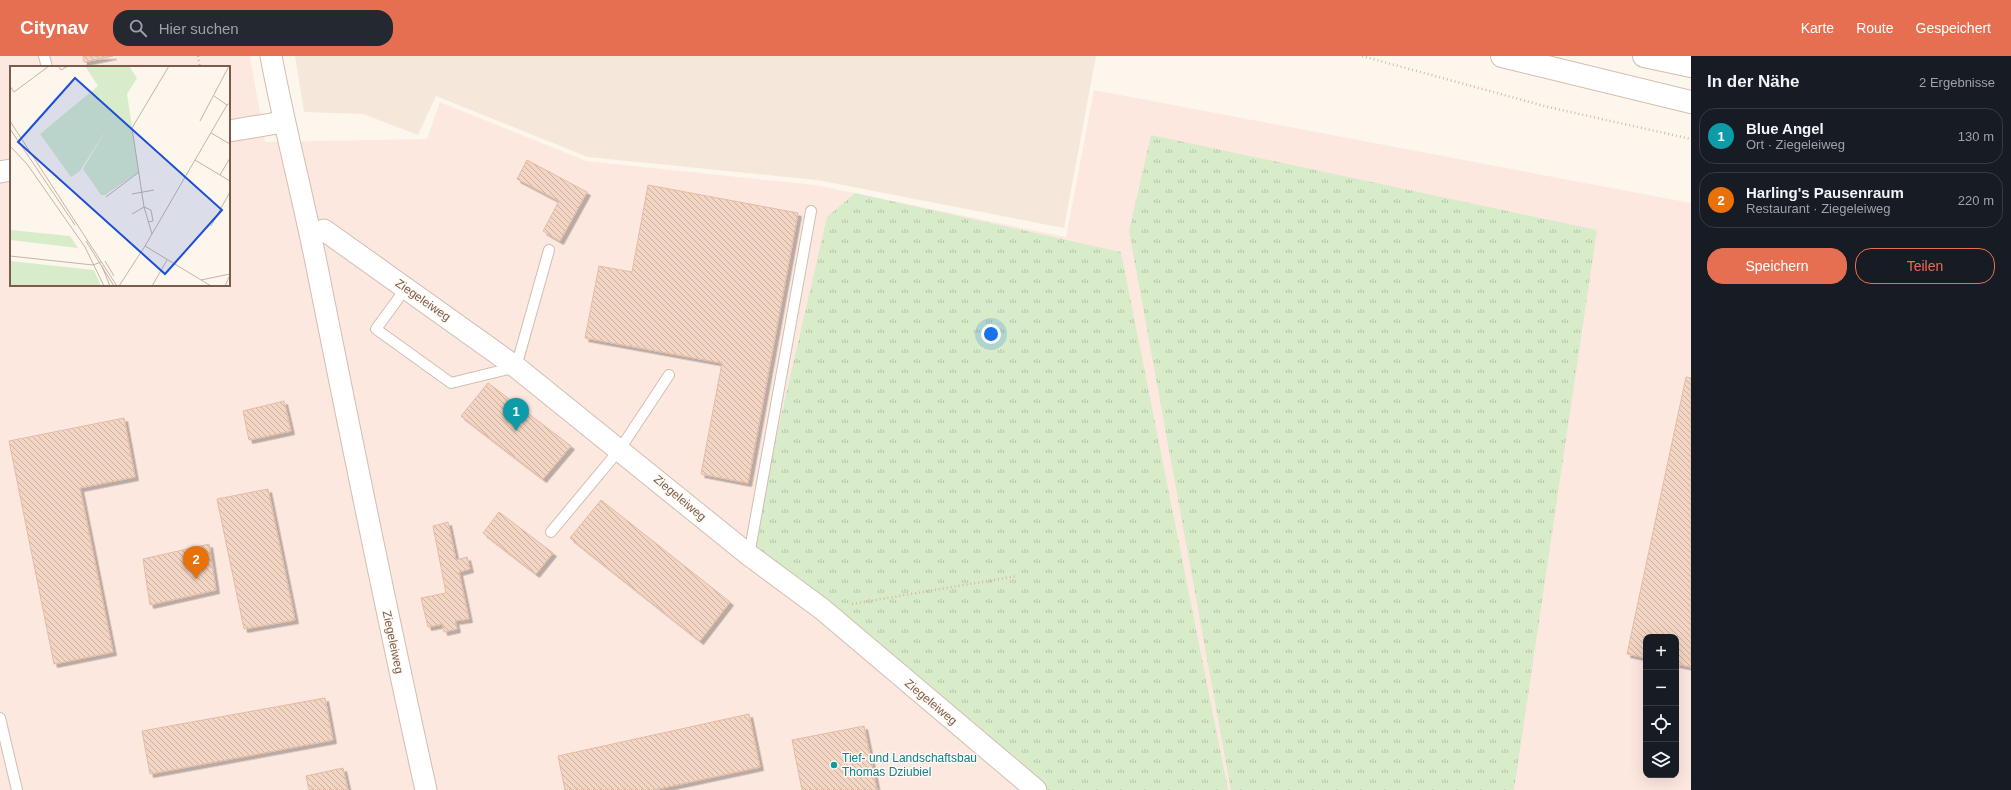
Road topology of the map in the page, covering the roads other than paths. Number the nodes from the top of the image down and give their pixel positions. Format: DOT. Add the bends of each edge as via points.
graph roads {
  1 [pos="44,56"];
  2 [pos="271,56"];
  3 [pos="1502,56"];
  4 [pos="1644,56"];
  5 [pos="47,66"];
  6 [pos="1691,66"];
  7 [pos="1691,102"];
  8 [pos="283,122"];
  9 [pos="230,131"];
  10 [pos="10,170"];
  11 [pos="0,172"];
  12 [pos="811,212"];
  13 [pos="310,234"];
  14 [pos="549,250"];
  15 [pos="406,288"];
  16 [pos="516,366"];
  17 [pos="669,375"];
  18 [pos="620,449"];
  19 [pos="551,532"];
  20 [pos="749,555"];
  21 [pos="0,718"];
  22 [pos="17,790"];
  23 [pos="426,790"];
  24 [pos="1036,790"];
  1 -- 5 [label="lane"];
  2 -- 8 [label="street, Ziegeleiweg"];
  3 -- 7 [label="street"];
  4 -- 6 [label="street"];
  8 -- 9 [label="street"];
  8 -- 13 [label="street, Ziegeleiweg"];
  10 -- 11 [label="street"];
  12 -- 20 [label="lane"];
  13 -- 15 [label="street, Ziegeleiweg" via="324,230"];
  13 -- 23 [label="street, Ziegeleiweg"];
  14 -- 16 [label="lane"];
  15 -- 16 [label="street, Ziegeleiweg"];
  15 -- 16 [label="lane" via="376,329 451,383"];
  16 -- 18 [label="street, Ziegeleiweg"];
  17 -- 18 [label="lane"];
  18 -- 19 [label="lane"];
  18 -- 20 [label="street, Ziegeleiweg"];
  20 -- 24 [label="street, Ziegeleiweg" via="822,609"];
  21 -- 22 [label="lane"];
}
